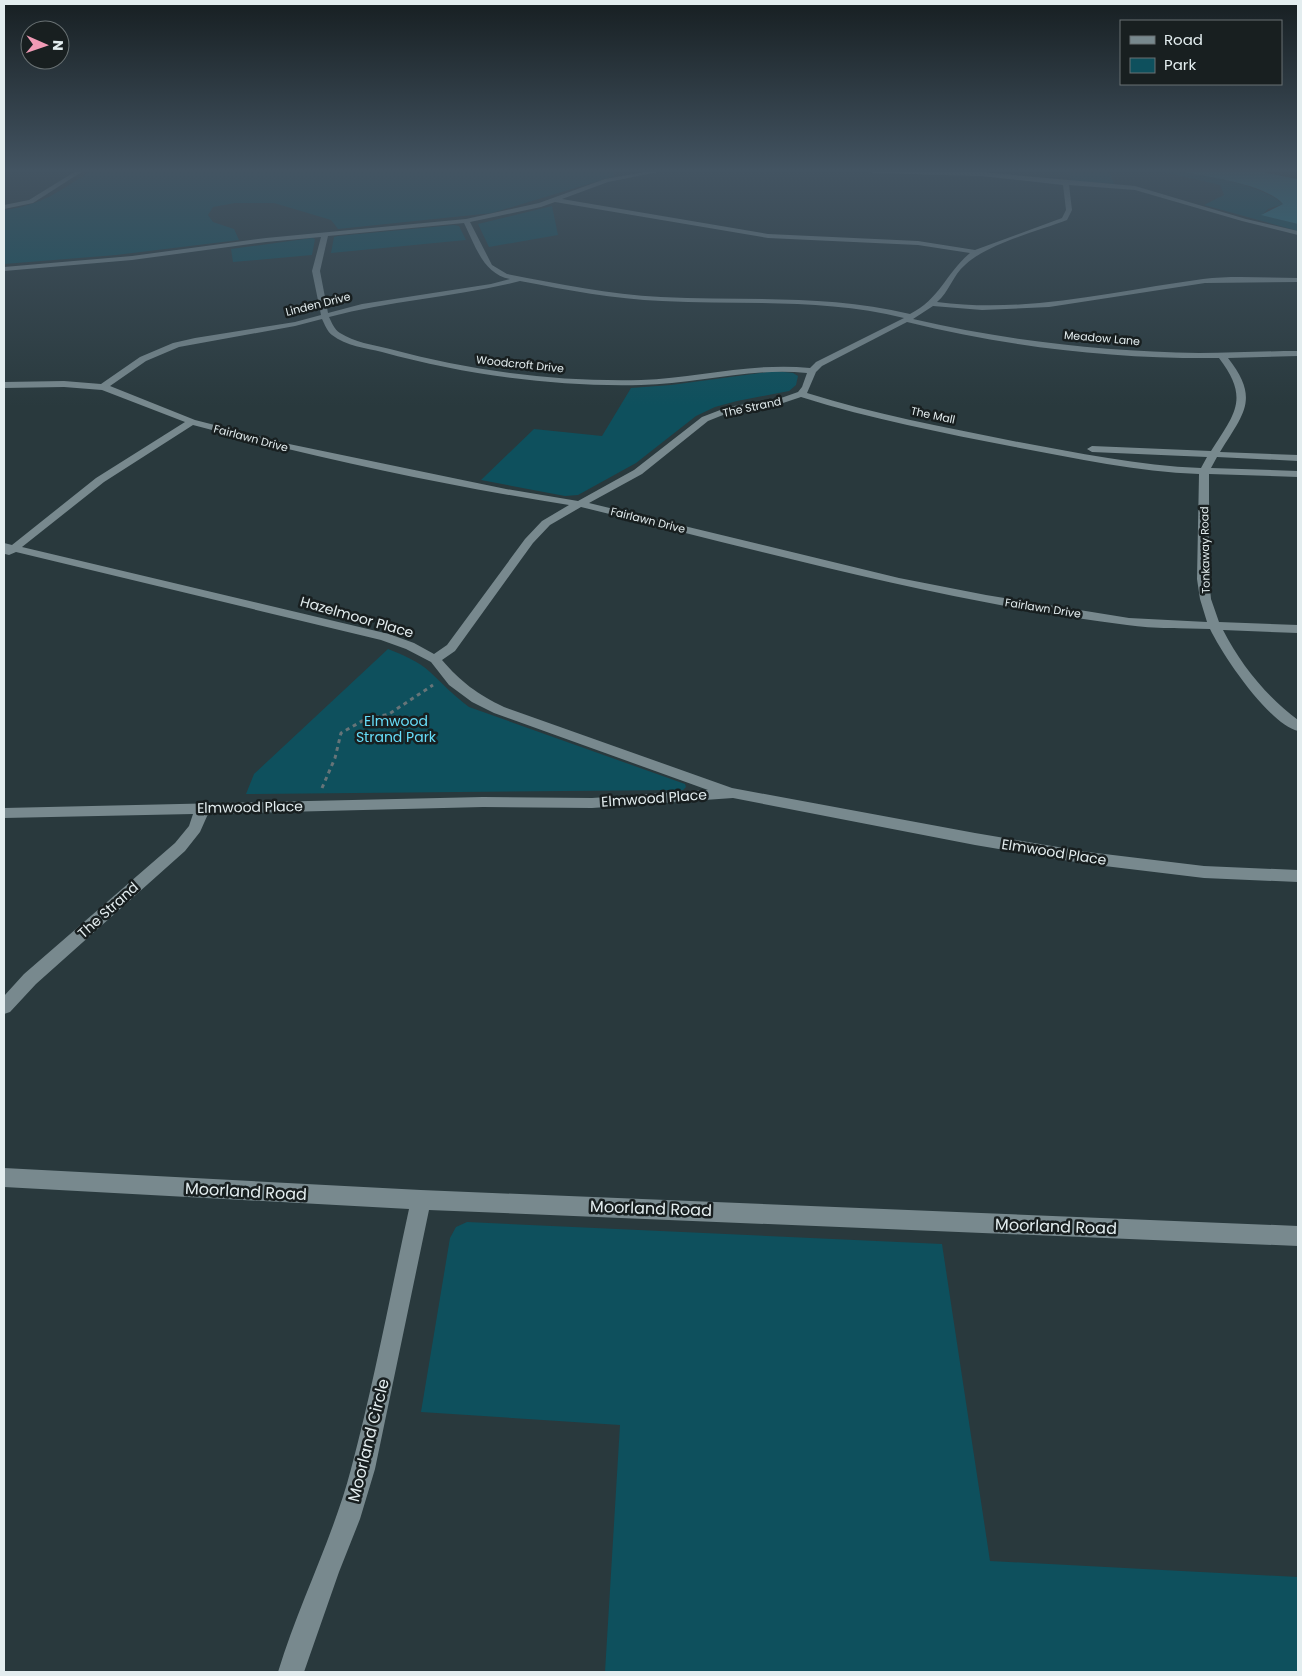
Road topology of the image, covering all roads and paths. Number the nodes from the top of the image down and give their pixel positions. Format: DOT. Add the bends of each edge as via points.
graph roads {
  1 [pos="197,249"];
  2 [pos="321,249"];
  3 [pos="480,249"];
  4 [pos="958,249"];
  5 [pos="984,249"];
  6 [pos="976,252"];
  7 [pos="4,269"];
  8 [pos="520,279"];
  9 [pos="1298,280"];
  10 [pos="932,304"];
  11 [pos="325,316"];
  12 [pos="909,319"];
  13 [pos="1298,353"];
  14 [pos="1222,356"];
  15 [pos="812,371"];
  16 [pos="4,385"];
  17 [pos="103,387"];
  18 [pos="801,394"];
  19 [pos="192,422"];
  20 [pos="1061,451"];
  21 [pos="1214,455"];
  22 [pos="1298,458"];
  23 [pos="1204,472"];
  24 [pos="1298,474"];
  25 [pos="580,504"];
  26 [pos="7,550"];
  27 [pos="1216,626"];
  28 [pos="1298,629"];
  29 [pos="435,659"];
  30 [pos="447,674"];
  31 [pos="1298,727"];
  32 [pos="733,793"];
  33 [pos="314,806"];
  34 [pos="203,808"];
  35 [pos="4,813"];
  36 [pos="1298,876"];
  37 [pos="4,1007"];
  38 [pos="4,1177"];
  39 [pos="421,1200"];
  40 [pos="1298,1236"];
  41 [pos="291,1672"];
  1 -- 7 [label="street"];
  2 -- 11 [label="street, Woodcroft Drive" via="316,271"];
  3 -- 8 [label="street" via="489,266 505,276"];
  4 -- 6 [label="street"];
  5 -- 6 [label="street"];
  6 -- 10 [label="street" via="960,265"];
  8 -- 11 [label="street, Linden Drive" via="362,306"];
  8 -- 12 [label="street, Meadow Lane" via="642,298 843,303 866,306"];
  9 -- 10 [label="street" via="1205,281 1051,305 982,308"];
  10 -- 12 [label="street"];
  11 -- 15 [label="street, Woodcroft Drive" via="334,332 351,340 434,363 500,375 626,382 685,380 767,368"];
  11 -- 17 [label="street, Linden Drive" via="176,345 143,359"];
  12 -- 14 [label="street, Meadow Lane" via="1045,344"];
  12 -- 15 [label="street" via="829,358"];
  13 -- 14 [label="street, Meadow Lane"];
  14 -- 21 [label="street" via="1234,373 1243,399 1237,420"];
  15 -- 18 [label="street"];
  16 -- 17 [label="street, Fairlawn Drive"];
  17 -- 19 [label="street, Fairlawn Drive"];
  18 -- 20 [label="street, The Mall" via="918,426"];
  18 -- 25 [label="street, The Strand" via="705,419 638,472"];
  19 -- 25 [label="street, Fairlawn Drive" via="359,463"];
  19 -- 26 [label="street" via="100,480"];
  20 -- 21 [label="street, The Mall" via="1084,449"];
  20 -- 23 [label="street, The Mall" via="1084,457"];
  21 -- 22 [label="street, The Mall"];
  21 -- 23 [label="street"];
  23 -- 24 [label="street, The Mall"];
  23 -- 27 [label="street, Tonkaway Road" via="1205,595"];
  25 -- 27 [label="street, Fairlawn Drive" via="986,600 1129,622"];
  25 -- 29 [label="street, The Strand" via="546,523 529,541 450,648"];
  26 -- 29 [label="street, Hazelmoor Place" via="385,638"];
  27 -- 28 [label="street, Fairlawn Drive"];
  27 -- 31 [label="street, Tonkaway Road" via="1245,676 1264,698"];
  29 -- 30 [label="street, Hazelmoor Place"];
  30 -- 32 [label="street, Hazelmoor Place" via="476,699 499,710"];
  30 -- 33 [label="path" via="390,714 364,720 341,733 335,758"];
  32 -- 33 [label="street, Elmwood Place" via="592,803"];
  32 -- 36 [label="street, Elmwood Place" via="1088,858 1204,872"];
  33 -- 34 [label="street, Elmwood Place"];
  34 -- 35 [label="street, Elmwood Place"];
  34 -- 37 [label="street, The Strand" via="195,828 180,846 30,979"];
  38 -- 39 [label="street, Moorland Road"];
  39 -- 40 [label="street, Moorland Road"];
  39 -- 41 [label="street, Moorland Circle" via="363,1469 348,1519"];
}
